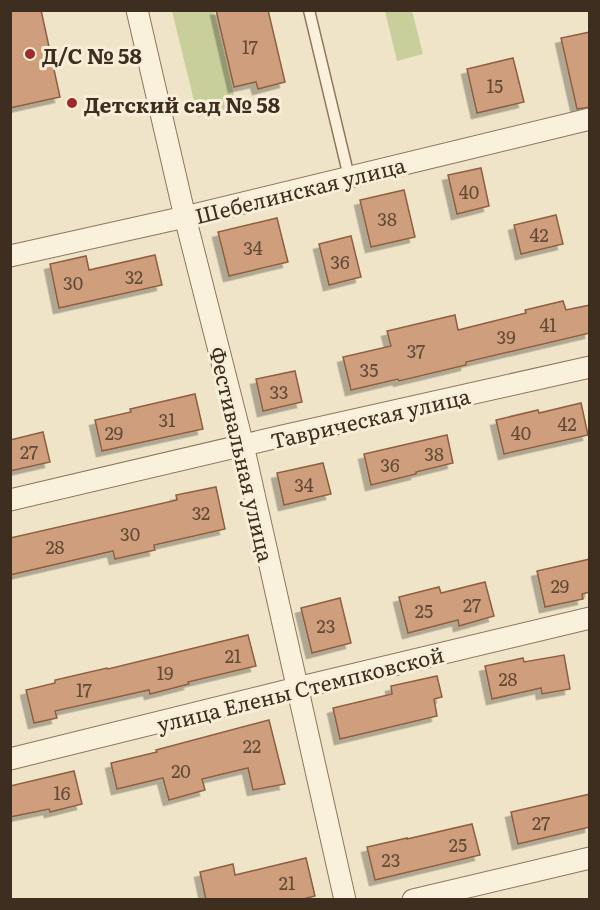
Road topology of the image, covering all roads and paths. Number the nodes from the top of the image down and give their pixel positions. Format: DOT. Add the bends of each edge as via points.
graph roads {
  1 [pos="136,10"];
  2 [pos="309,10"];
  3 [pos="590,119"];
  4 [pos="349,177"];
  5 [pos="185,217"];
  6 [pos="10,256"];
  7 [pos="590,367"];
  8 [pos="243,445"];
  9 [pos="10,500"];
  10 [pos="590,618"];
  11 [pos="297,688"];
  12 [pos="10,759"];
  13 [pos="590,858"];
  14 [pos="345,900"];
  15 [pos="412,900"];
  1 -- 5 [label="street, Фестивальная улица"];
  2 -- 4 [label="lane"];
  3 -- 4 [label="street, Шебелинская улица"];
  4 -- 5 [label="street, Шебелинская улица"];
  5 -- 6 [label="street, Шебелинская улица"];
  5 -- 8 [label="street, Фестивальная улица"];
  7 -- 8 [label="street, Таврическая улица"];
  8 -- 9 [label="street, Таврическая улица"];
  8 -- 11 [label="street, Фестивальная улица"];
  10 -- 11 [label="street, улица Елены Стемпковской"];
  11 -- 12 [label="street, улица Елены Стемпковской"];
  11 -- 14 [label="street, Фестивальная улица"];
  13 -- 15 [label="street"];
}
